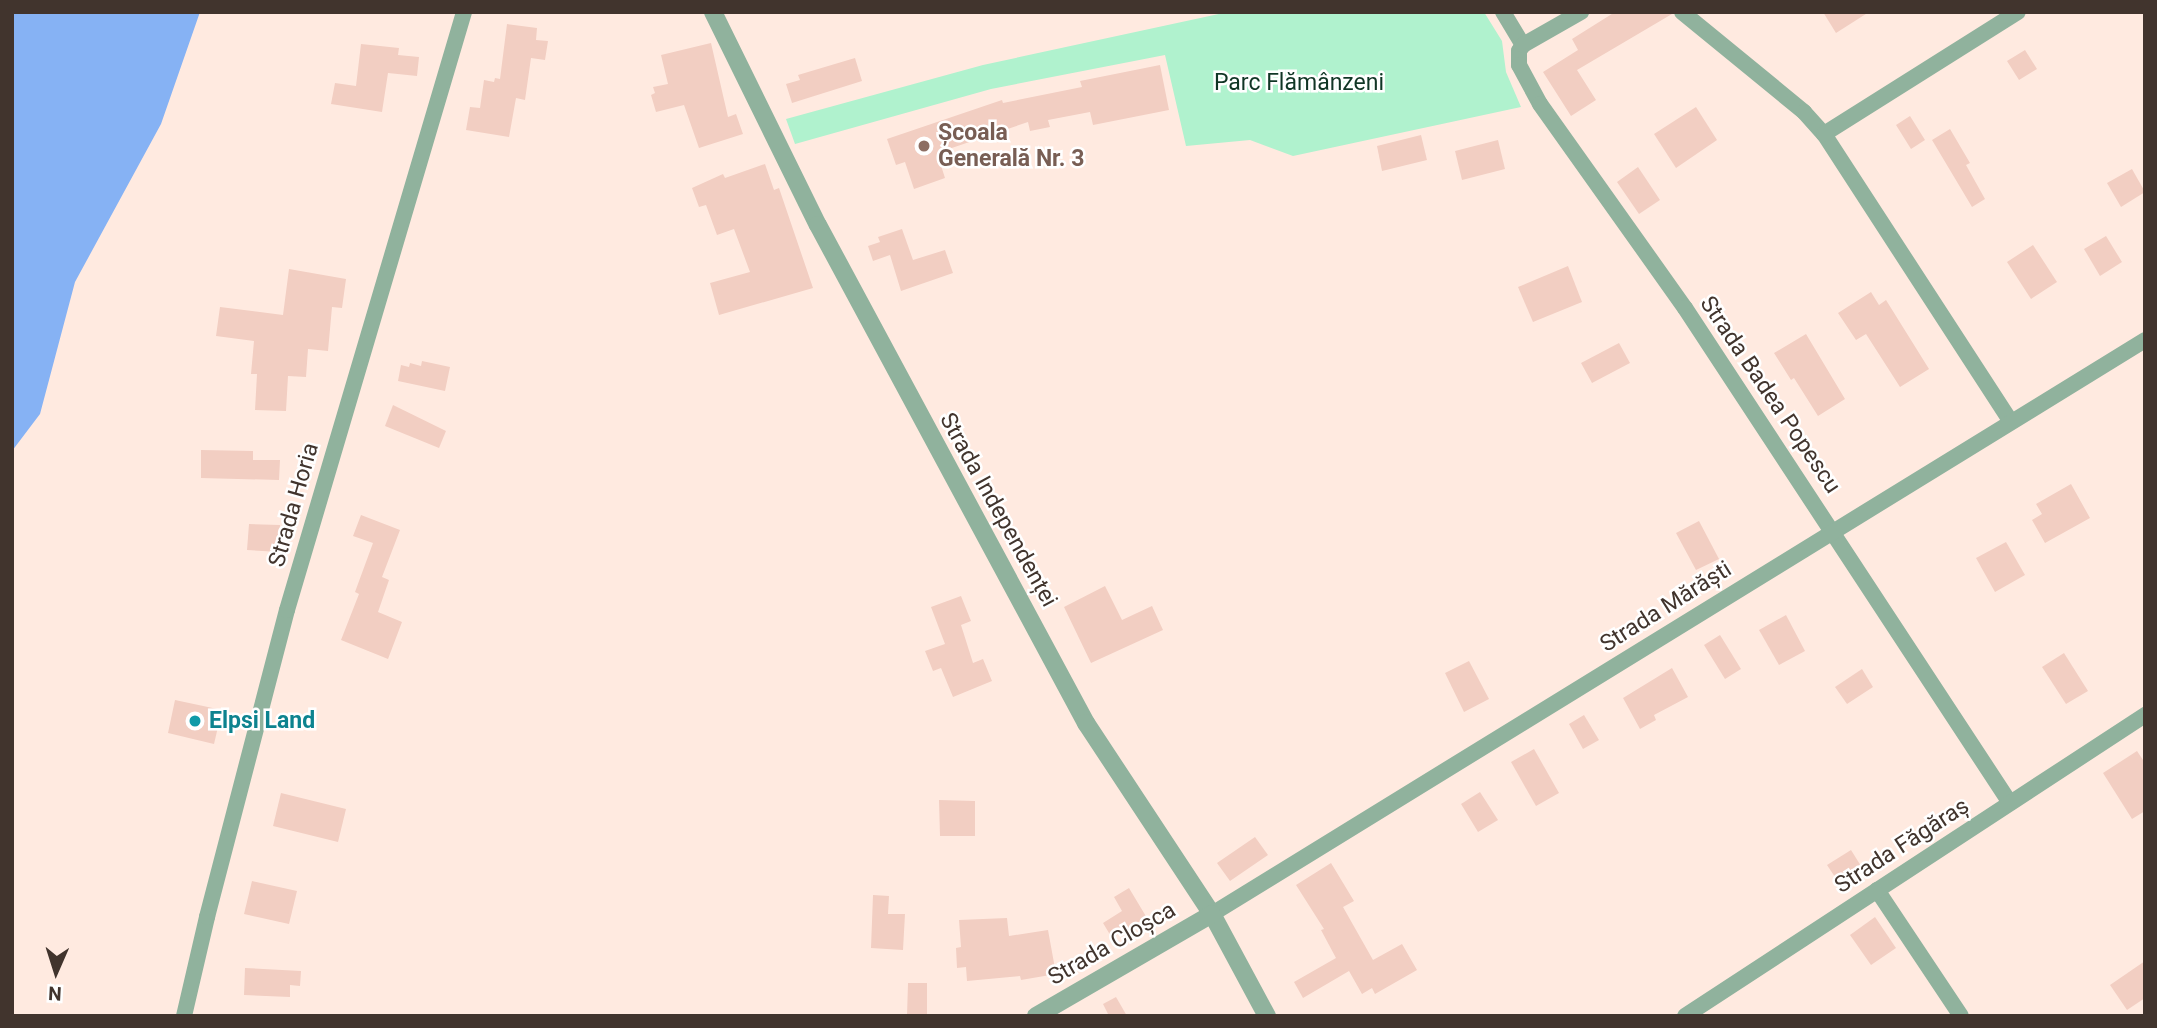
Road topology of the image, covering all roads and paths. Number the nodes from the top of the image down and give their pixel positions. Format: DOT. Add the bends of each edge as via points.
graph roads {
  1 [pos="464,12"];
  2 [pos="713,12"];
  3 [pos="1503,12"];
  4 [pos="1581,12"];
  5 [pos="1682,12"];
  6 [pos="2018,12"];
  7 [pos="1523,45"];
  8 [pos="1824,134"];
  9 [pos="2145,340"];
  10 [pos="2011,422"];
  11 [pos="1833,532"];
  12 [pos="2145,715"];
  13 [pos="2010,803"];
  14 [pos="1878,890"];
  15 [pos="1212,914"];
  16 [pos="184,1016"];
  17 [pos="1036,1016"];
  18 [pos="1266,1016"];
  19 [pos="1685,1016"];
  20 [pos="1961,1016"];
  1 -- 16 [label="street, Strada Horia" via="284,623"];
  2 -- 15 [label="street, Strada Independenței" via="818,226 1080,711"];
  3 -- 7 [label="street, Strada Badea Popescu"];
  4 -- 7 [label="street"];
  5 -- 8 [label="street" via="1804,112"];
  6 -- 8 [label="street"];
  7 -- 11 [label="street, Strada Badea Popescu" via="1520,65 1540,104 1685,308"];
  8 -- 10 [label="street"];
  9 -- 10 [label="street, Strada Mărăști"];
  10 -- 11 [label="street, Strada Mărăști"];
  11 -- 13 [label="street, Strada Badea Popescu"];
  11 -- 15 [label="street, Strada Mărăști"];
  12 -- 13 [label="street, Strada Făgăraș"];
  13 -- 14 [label="street, Strada Făgăraș"];
  14 -- 19 [label="street, Strada Făgăraș"];
  14 -- 20 [label="street"];
  15 -- 17 [label="street, Strada Cloșca"];
  15 -- 18 [label="street, Strada Independenței"];
}
